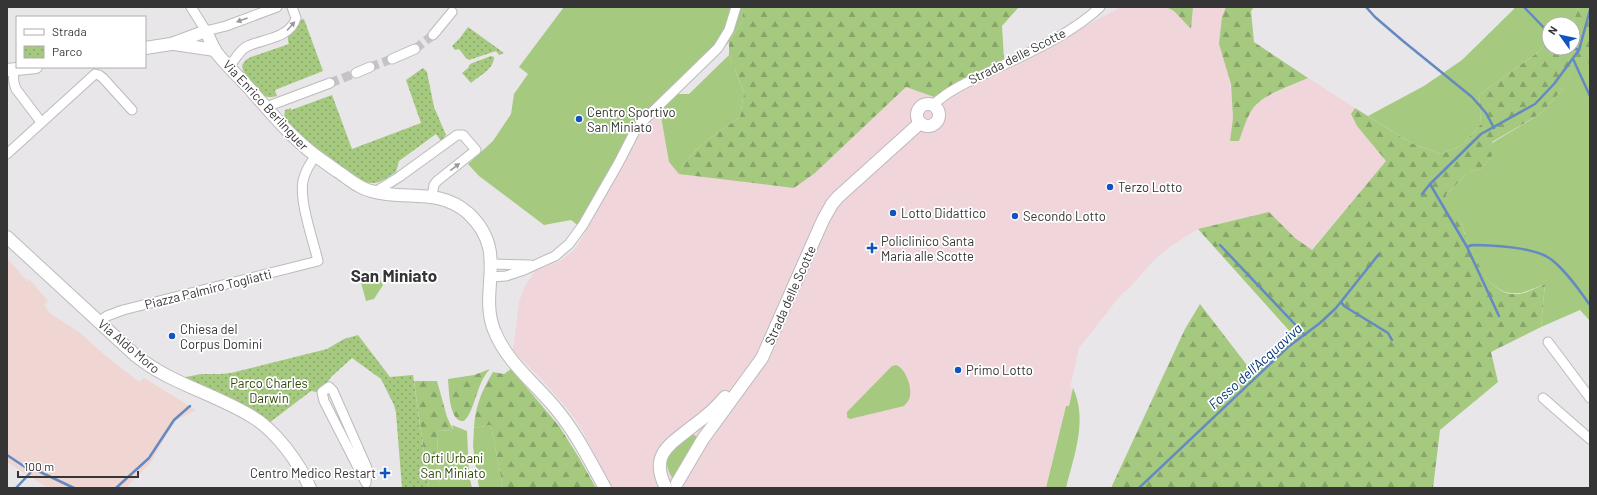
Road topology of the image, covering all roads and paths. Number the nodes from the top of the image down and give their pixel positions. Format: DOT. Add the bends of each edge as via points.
graph roads {
  1 [pos="191,7"];
  2 [pos="277,7"];
  3 [pos="292,7"];
  4 [pos="736,7"];
  5 [pos="1100,7"];
  6 [pos="452,12"];
  7 [pos="206,31"];
  8 [pos="433,35"];
  9 [pos="171,44"];
  10 [pos="146,48"];
  11 [pos="415,49"];
  12 [pos="215,50"];
  13 [pos="392,59"];
  14 [pos="229,67"];
  15 [pos="370,67"];
  16 [pos="27,68"];
  17 [pos="10,70"];
  18 [pos="356,73"];
  19 [pos="330,83"];
  20 [pos="934,106"];
  21 [pos="266,108"];
  22 [pos="132,110"];
  23 [pos="41,122"];
  24 [pos="8,154"];
  25 [pos="316,156"];
  26 [pos="399,177"];
  27 [pos="375,192"];
  28 [pos="397,195"];
  29 [pos="432,196"];
  30 [pos="7,237"];
  31 [pos="492,264"];
  32 [pos="537,264"];
  33 [pos="491,277"];
  34 [pos="100,321"];
  35 [pos="1548,342"];
  36 [pos="751,375"];
  37 [pos="1543,398"];
  38 [pos="1590,398"];
  39 [pos="693,426"];
  40 [pos="709,430"];
  41 [pos="1590,439"];
  42 [pos="677,483"];
  43 [pos="366,485"];
  44 [pos="310,488"];
  45 [pos="605,488"];
  46 [pos="666,488"];
  1 -- 7 [label="street, Via Enrico Berlinguer"];
  2 -- 7 [label="street, one-way"];
  14 -- 3 [label="street, one-way" via="244,48 281,34 291,27 296,18"];
  4 -- 32 [label="street" via="730,26 718,48 635,131 609,181 573,240 555,256"];
  5 -- 20 [label="street, Strada delle Scotte" via="1078,24 1041,46 952,90"];
  6 -- 8 [label="street"];
  7 -- 9 [label="street"];
  7 -- 12 [label="street, Via Enrico Berlinguer"];
  9 -- 10 [label="street"];
  9 -- 12 [label="street"];
  11 -- 13 [label="street"];
  12 -- 14 [label="street, Via Enrico Berlinguer"];
  14 -- 21 [label="street, Via Enrico Berlinguer"];
  15 -- 18 [label="street"];
  16 -- 17 [label="street"];
  17 -- 23 [label="street" via="16,89"];
  19 -- 21 [label="street"];
  20 -- 36 [label="street, Strada delle Scotte" via="927,104 921,107 917,116 920,123 832,204 766,349"];
  21 -- 25 [label="street, Via Enrico Berlinguer"];
  22 -- 23 [label="street" via="101,76 95,74"];
  23 -- 24 [label="street"];
  25 -- 27 [label="street, Via Enrico Berlinguer" via="362,187"];
  25 -- 34 [label="street, Piazza Palmiro Togliatti" via="306,173 302,188 318,261 123,310"];
  26 -- 27 [label="street"];
  26 -- 28 [label="street"];
  29 -- 26 [label="street, one-way" via="437,181 476,150 463,135 457,135"];
  27 -- 28 [label="street, Via Enrico Berlinguer"];
  28 -- 29 [label="street, Via Enrico Berlinguer"];
  29 -- 31 [label="street, Via Enrico Berlinguer" via="452,203 473,219 485,238"];
  30 -- 34 [label="street, Via Aldo Moro"];
  31 -- 32 [label="street"];
  31 -- 33 [label="street, Via Enrico Berlinguer"];
  32 -- 33 [label="street" via="515,274"];
  33 -- 45 [label="street, Via Enrico Berlinguer" via="490,312 499,340 518,367 564,418"];
  34 -- 44 [label="street, Via Aldo Moro" via="135,355 157,371 237,408 262,424 290,454"];
  35 -- 38 [label="street"];
  36 -- 39 [label="street" via="738,382 719,404"];
  36 -- 40 [label="street, Strada delle Scotte"];
  37 -- 41 [label="street"];
  39 -- 40 [label="street" via="706,425"];
  39 -- 46 [label="street" via="666,448 660,461 660,476"];
  40 -- 42 [label="street, Strada delle Scotte"];
  43 -- 43 [label="street" via="367,468 334,391 327,388 322,392 324,401"];
}
